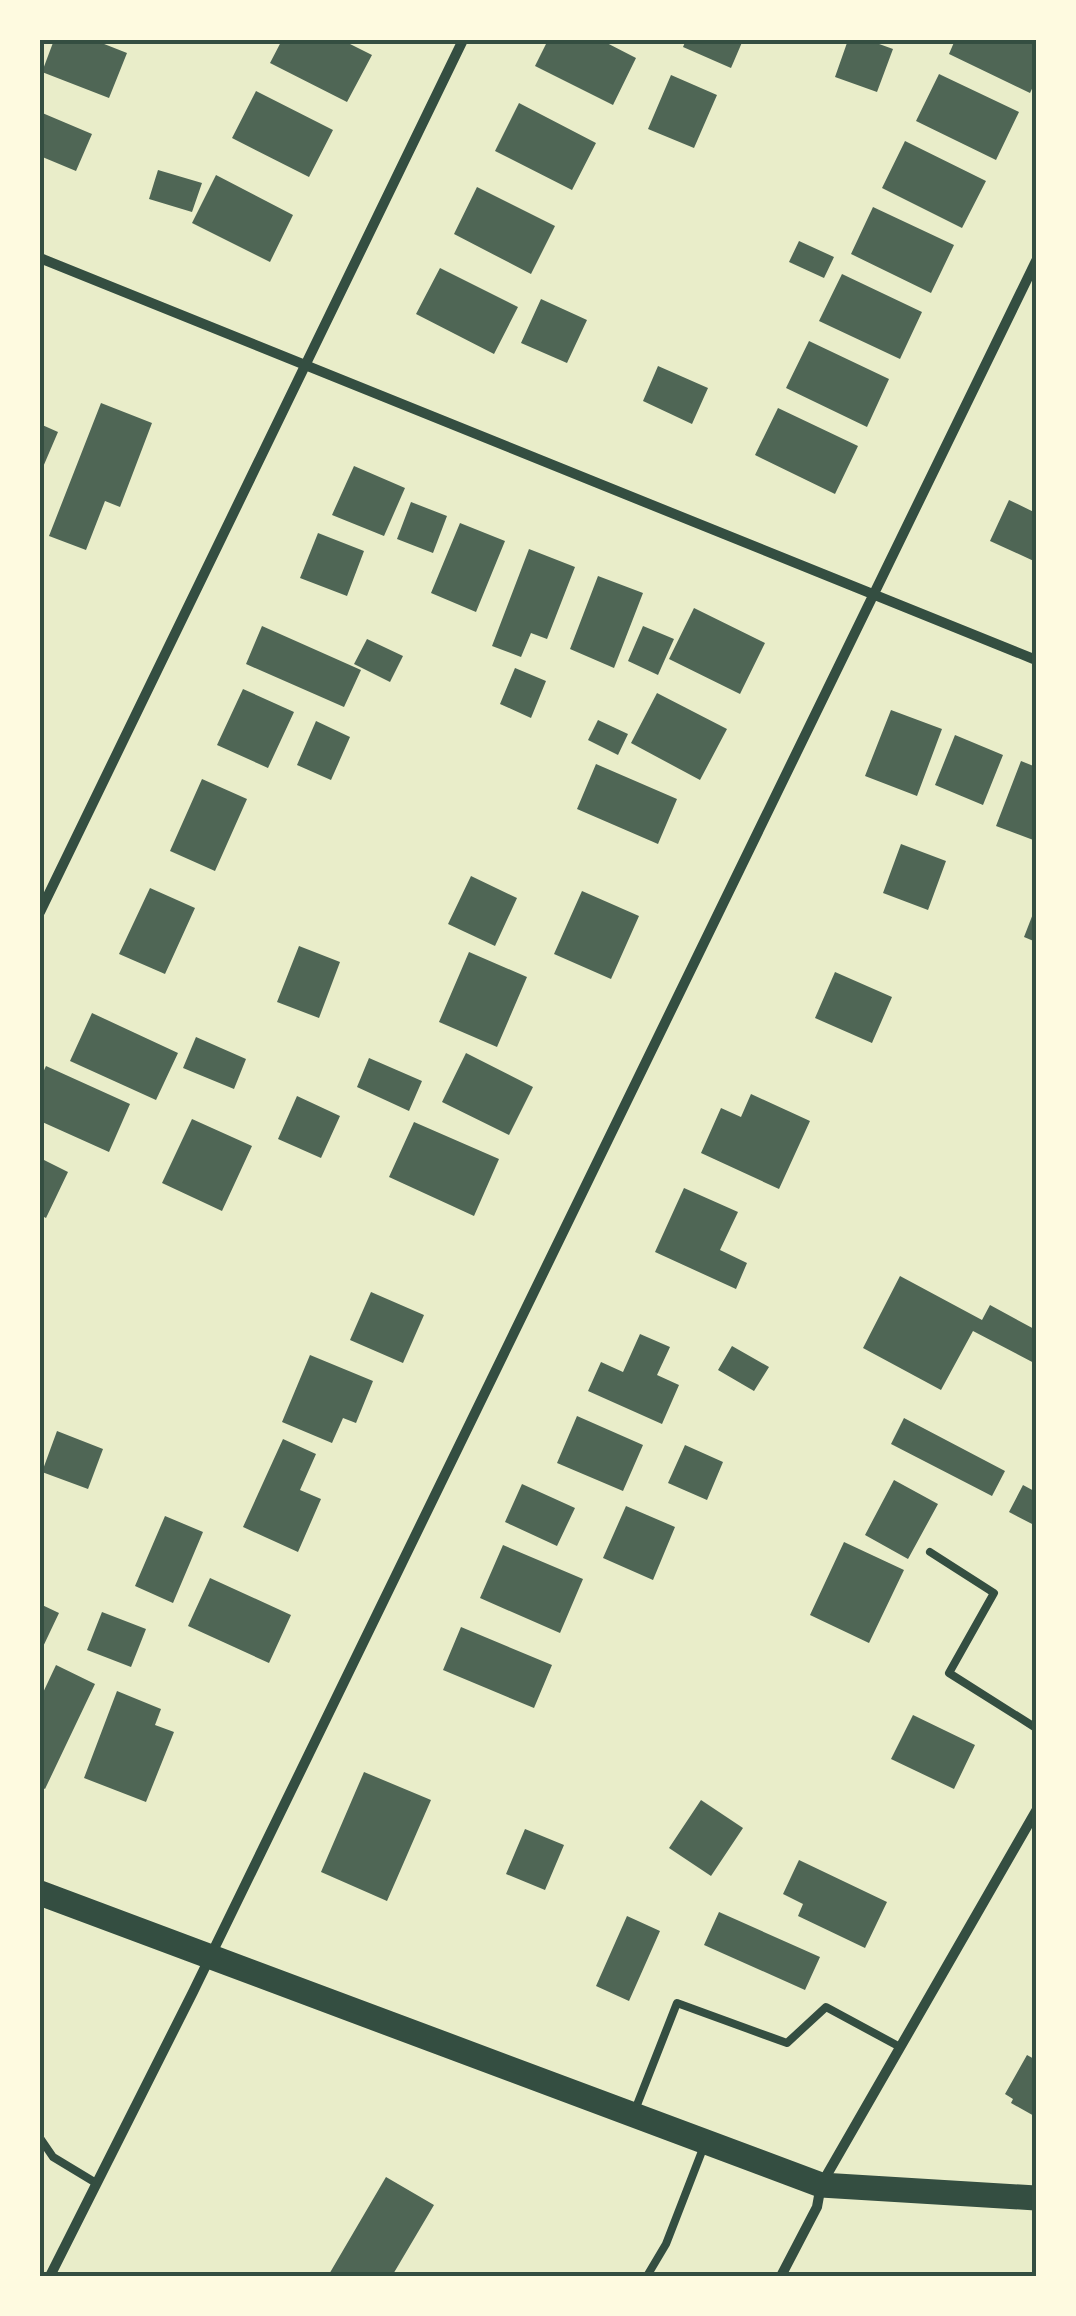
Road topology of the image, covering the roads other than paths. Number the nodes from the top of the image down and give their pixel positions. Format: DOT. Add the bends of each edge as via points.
graph roads {
  1 [pos="463,40"];
  2 [pos="40,258"];
  3 [pos="1036,261"];
  4 [pos="305,366"];
  5 [pos="874,594"];
  6 [pos="1036,660"];
  7 [pos="40,912"];
  8 [pos="930,1552"];
  9 [pos="1036,1728"];
  10 [pos="1036,1811"];
  11 [pos="40,1893"];
  12 [pos="210,1958"];
  13 [pos="900,2047"];
  14 [pos="633,2115"];
  15 [pos="40,2138"];
  16 [pos="706,2142"];
  17 [pos="96,2183"];
  18 [pos="821,2185"];
  19 [pos="1036,2198"];
  20 [pos="50,2276"];
  21 [pos="647,2276"];
  22 [pos="781,2276"];
  1 -- 4 [label="street"];
  2 -- 4 [label="street"];
  3 -- 5 [label="street"];
  4 -- 5 [label="street"];
  4 -- 7 [label="street"];
  5 -- 6 [label="street"];
  5 -- 12 [label="street"];
  8 -- 9 [label="lane" via="994,1593 950,1673"];
  10 -- 13 [label="street"];
  11 -- 12 [label="main road"];
  12 -- 14 [label="main road"];
  12 -- 17 [label="street"];
  13 -- 14 [label="lane" via="826,2007 788,2044 677,2003"];
  13 -- 18 [label="street"];
  14 -- 16 [label="main road"];
  15 -- 17 [label="lane" via="53,2157"];
  16 -- 18 [label="main road"];
  16 -- 21 [label="lane"];
  17 -- 20 [label="street"];
  18 -- 19 [label="main road"];
  18 -- 22 [label="street" via="817,2207"];
}
